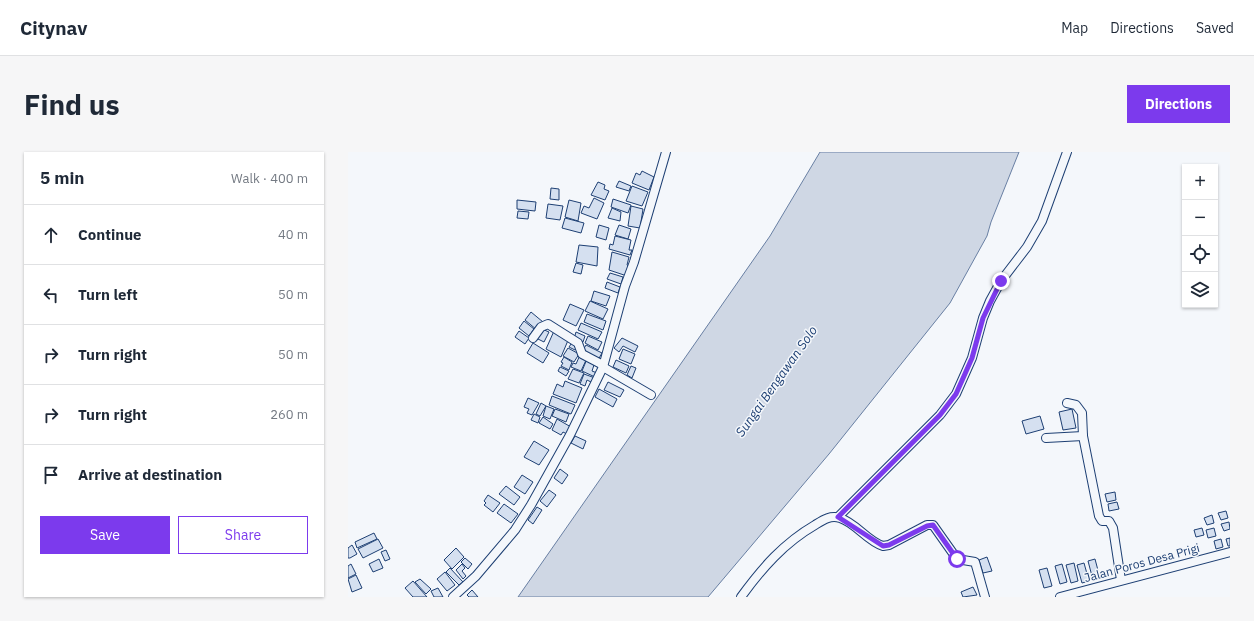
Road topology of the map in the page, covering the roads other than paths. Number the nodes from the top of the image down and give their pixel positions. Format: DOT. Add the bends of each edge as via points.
graph roads {
  1 [pos="666,152"];
  2 [pos="1067,152"];
  3 [pos="533,338"];
  4 [pos="603,366"];
  5 [pos="651,395"];
  6 [pos="1066,403"];
  7 [pos="1083,436"];
  8 [pos="1046,438"];
  9 [pos="838,517"];
  10 [pos="1230,552"];
  11 [pos="1121,580"];
  12 [pos="453,597"];
  13 [pos="741,597"];
  14 [pos="985,597"];
  15 [pos="1060,597"];
  1 -- 4 [label="street"];
  2 -- 9 [label="street" via="1042,221 1027,248 1001,281 990,301 972,358 956,394 940,415"];
  3 -- 4 [label="street" via="541,327 548,324 578,343 582,354"];
  4 -- 5 [label="street"];
  4 -- 12 [label="street" via="570,435 515,530 476,576"];
  6 -- 7 [label="street" via="1076,405 1082,413"];
  7 -- 8 [label="street"];
  7 -- 11 [label="street" via="1099,516 1102,521 1109,521 1113,528"];
  9 -- 13 [label="street" via="824,520 783,547 763,567"];
  9 -- 14 [label="street" via="883,546 933,525 957,559 975,562"];
  10 -- 11 [label="street, Jalan Poros Desa Prigi"];
  11 -- 15 [label="street, Jalan Poros Desa Prigi"];
}
